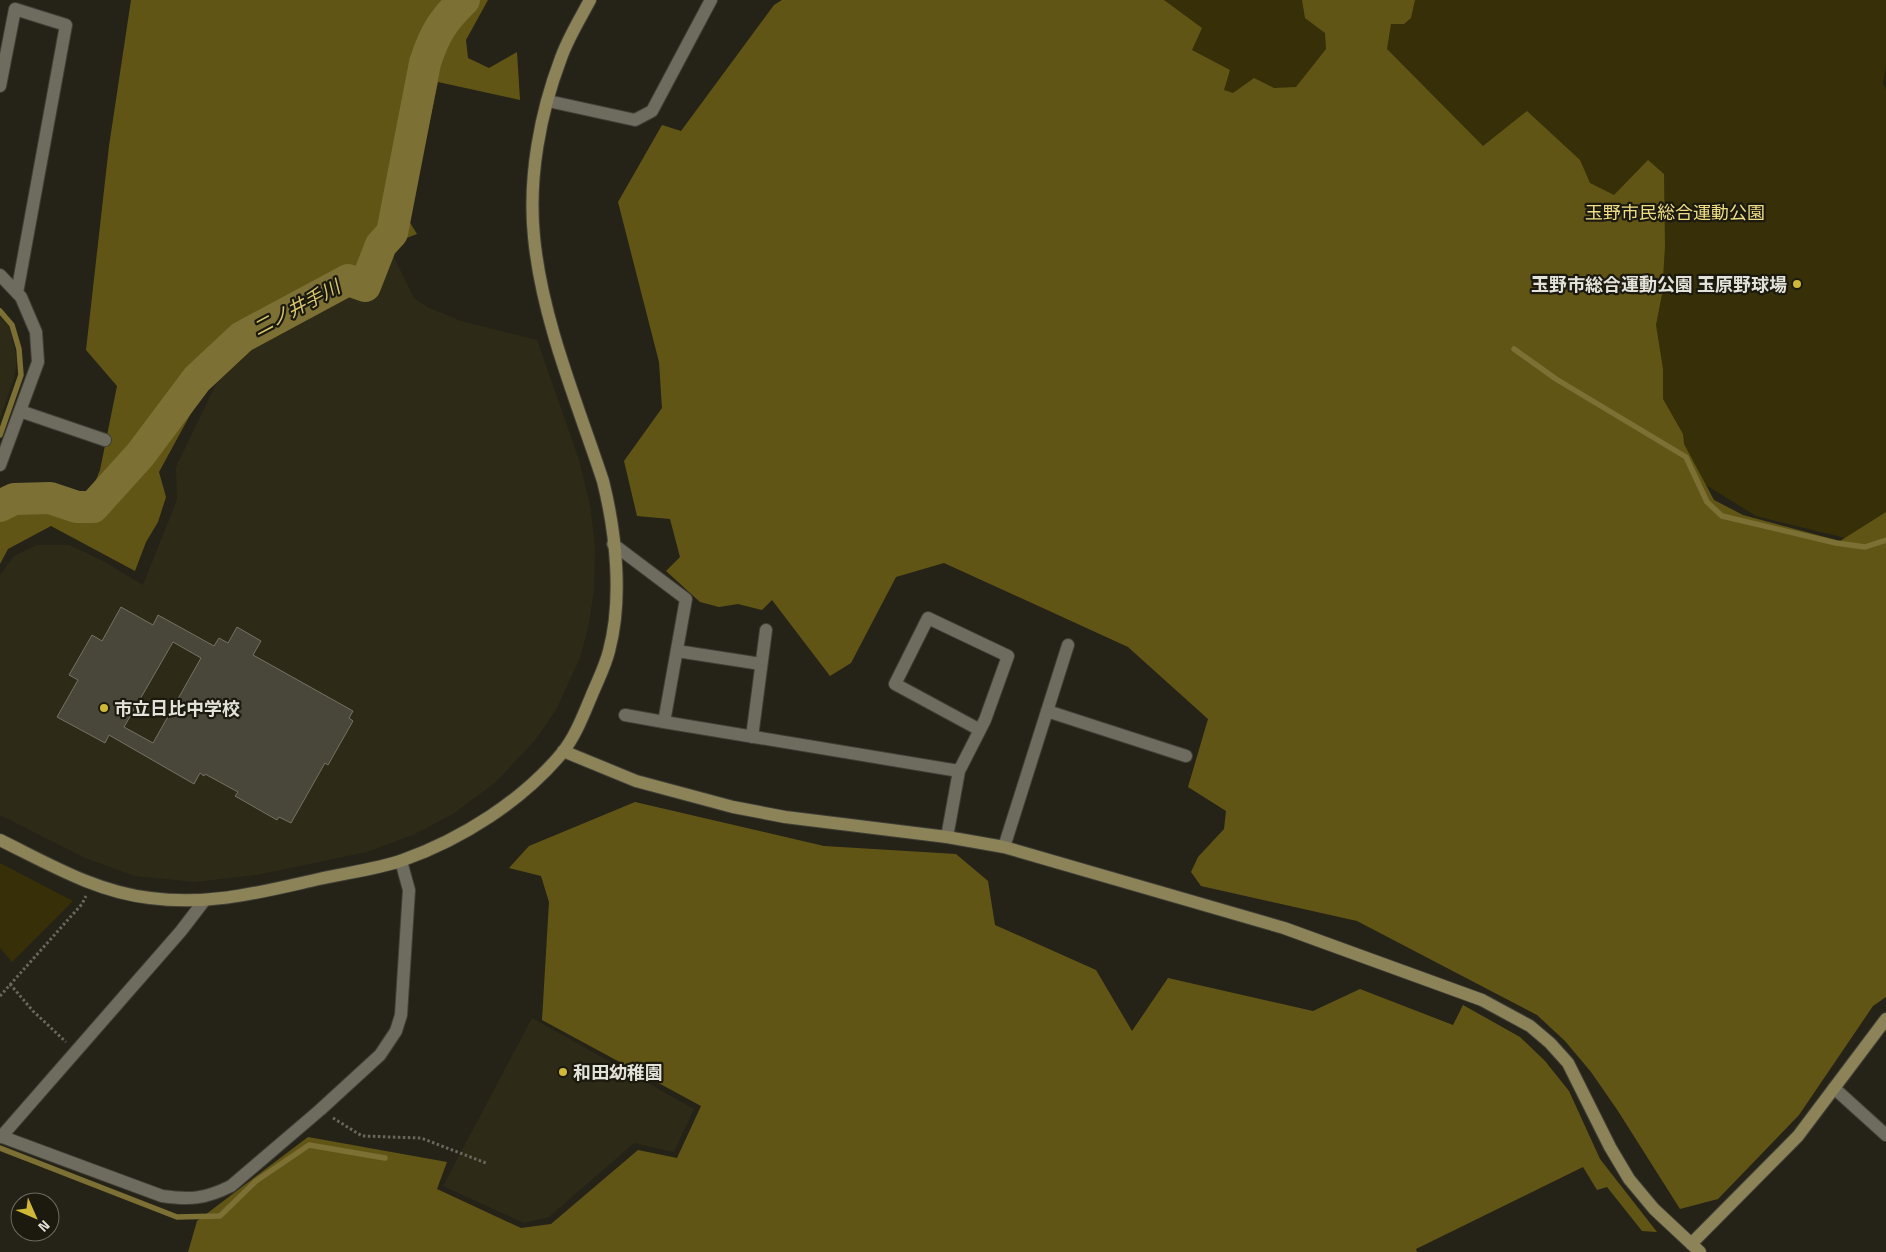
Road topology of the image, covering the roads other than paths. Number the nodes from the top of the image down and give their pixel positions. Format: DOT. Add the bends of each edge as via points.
graph roads {
  1 [pos="590,0"];
  2 [pos="711,0"];
  3 [pos="0,86"];
  4 [pos="548,101"];
  5 [pos="0,275"];
  6 [pos="17,293"];
  7 [pos="20,411"];
  8 [pos="105,440"];
  9 [pos="0,465"];
  10 [pos="613,544"];
  11 [pos="766,630"];
  12 [pos="1068,645"];
  13 [pos="677,651"];
  14 [pos="761,664"];
  15 [pos="1047,711"];
  16 [pos="625,716"];
  17 [pos="664,722"];
  18 [pos="980,730"];
  19 [pos="752,736"];
  20 [pos="563,751"];
  21 [pos="1186,756"];
  22 [pos="960,770"];
  23 [pos="947,837"];
  24 [pos="0,840"];
  25 [pos="1004,847"];
  26 [pos="401,861"];
  27 [pos="204,901"];
  28 [pos="1886,1019"];
  29 [pos="1834,1088"];
  30 [pos="1886,1135"];
  31 [pos="0,1136"];
  32 [pos="1696,1248"];
  1 -- 4 [label="street" via="561,57"];
  2 -- 4 [label="street" via="652,111 635,120"];
  3 -- 6 [label="street" via="15,9 66,25"];
  4 -- 10 [label="street" via="536,153 534,236 552,327 603,481"];
  5 -- 6 [label="street"];
  6 -- 7 [label="street" via="36,332 38,362"];
  7 -- 8 [label="street"];
  7 -- 9 [label="street"];
  10 -- 13 [label="street" via="686,599"];
  10 -- 20 [label="street" via="615,618 609,652 582,720"];
  11 -- 14 [label="street"];
  12 -- 15 [label="street"];
  13 -- 14 [label="street"];
  13 -- 17 [label="street"];
  14 -- 19 [label="street"];
  15 -- 21 [label="street"];
  15 -- 25 [label="street"];
  16 -- 17 [label="street"];
  17 -- 19 [label="street"];
  18 -- 18 [label="street" via="1008,656 928,618 895,684"];
  18 -- 22 [label="street"];
  19 -- 22 [label="street"];
  20 -- 23 [label="street" via="636,781 733,807 785,817"];
  20 -- 26 [label="street" via="536,780 506,804 475,825"];
  22 -- 23 [label="street"];
  23 -- 25 [label="street"];
  24 -- 27 [label="street" via="92,885 149,898"];
  25 -- 32 [label="street" via="1284,928 1482,1000 1530,1026 1568,1063 1629,1179"];
  26 -- 27 [label="street" via="229,899"];
  26 -- 31 [label="street" via="408,890 401,1015 396,1031 380,1055 231,1186 198,1199 162,1196"];
  27 -- 31 [label="street"];
  28 -- 29 [label="street"];
  29 -- 30 [label="street"];
  29 -- 32 [label="street" via="1798,1136"];
}
